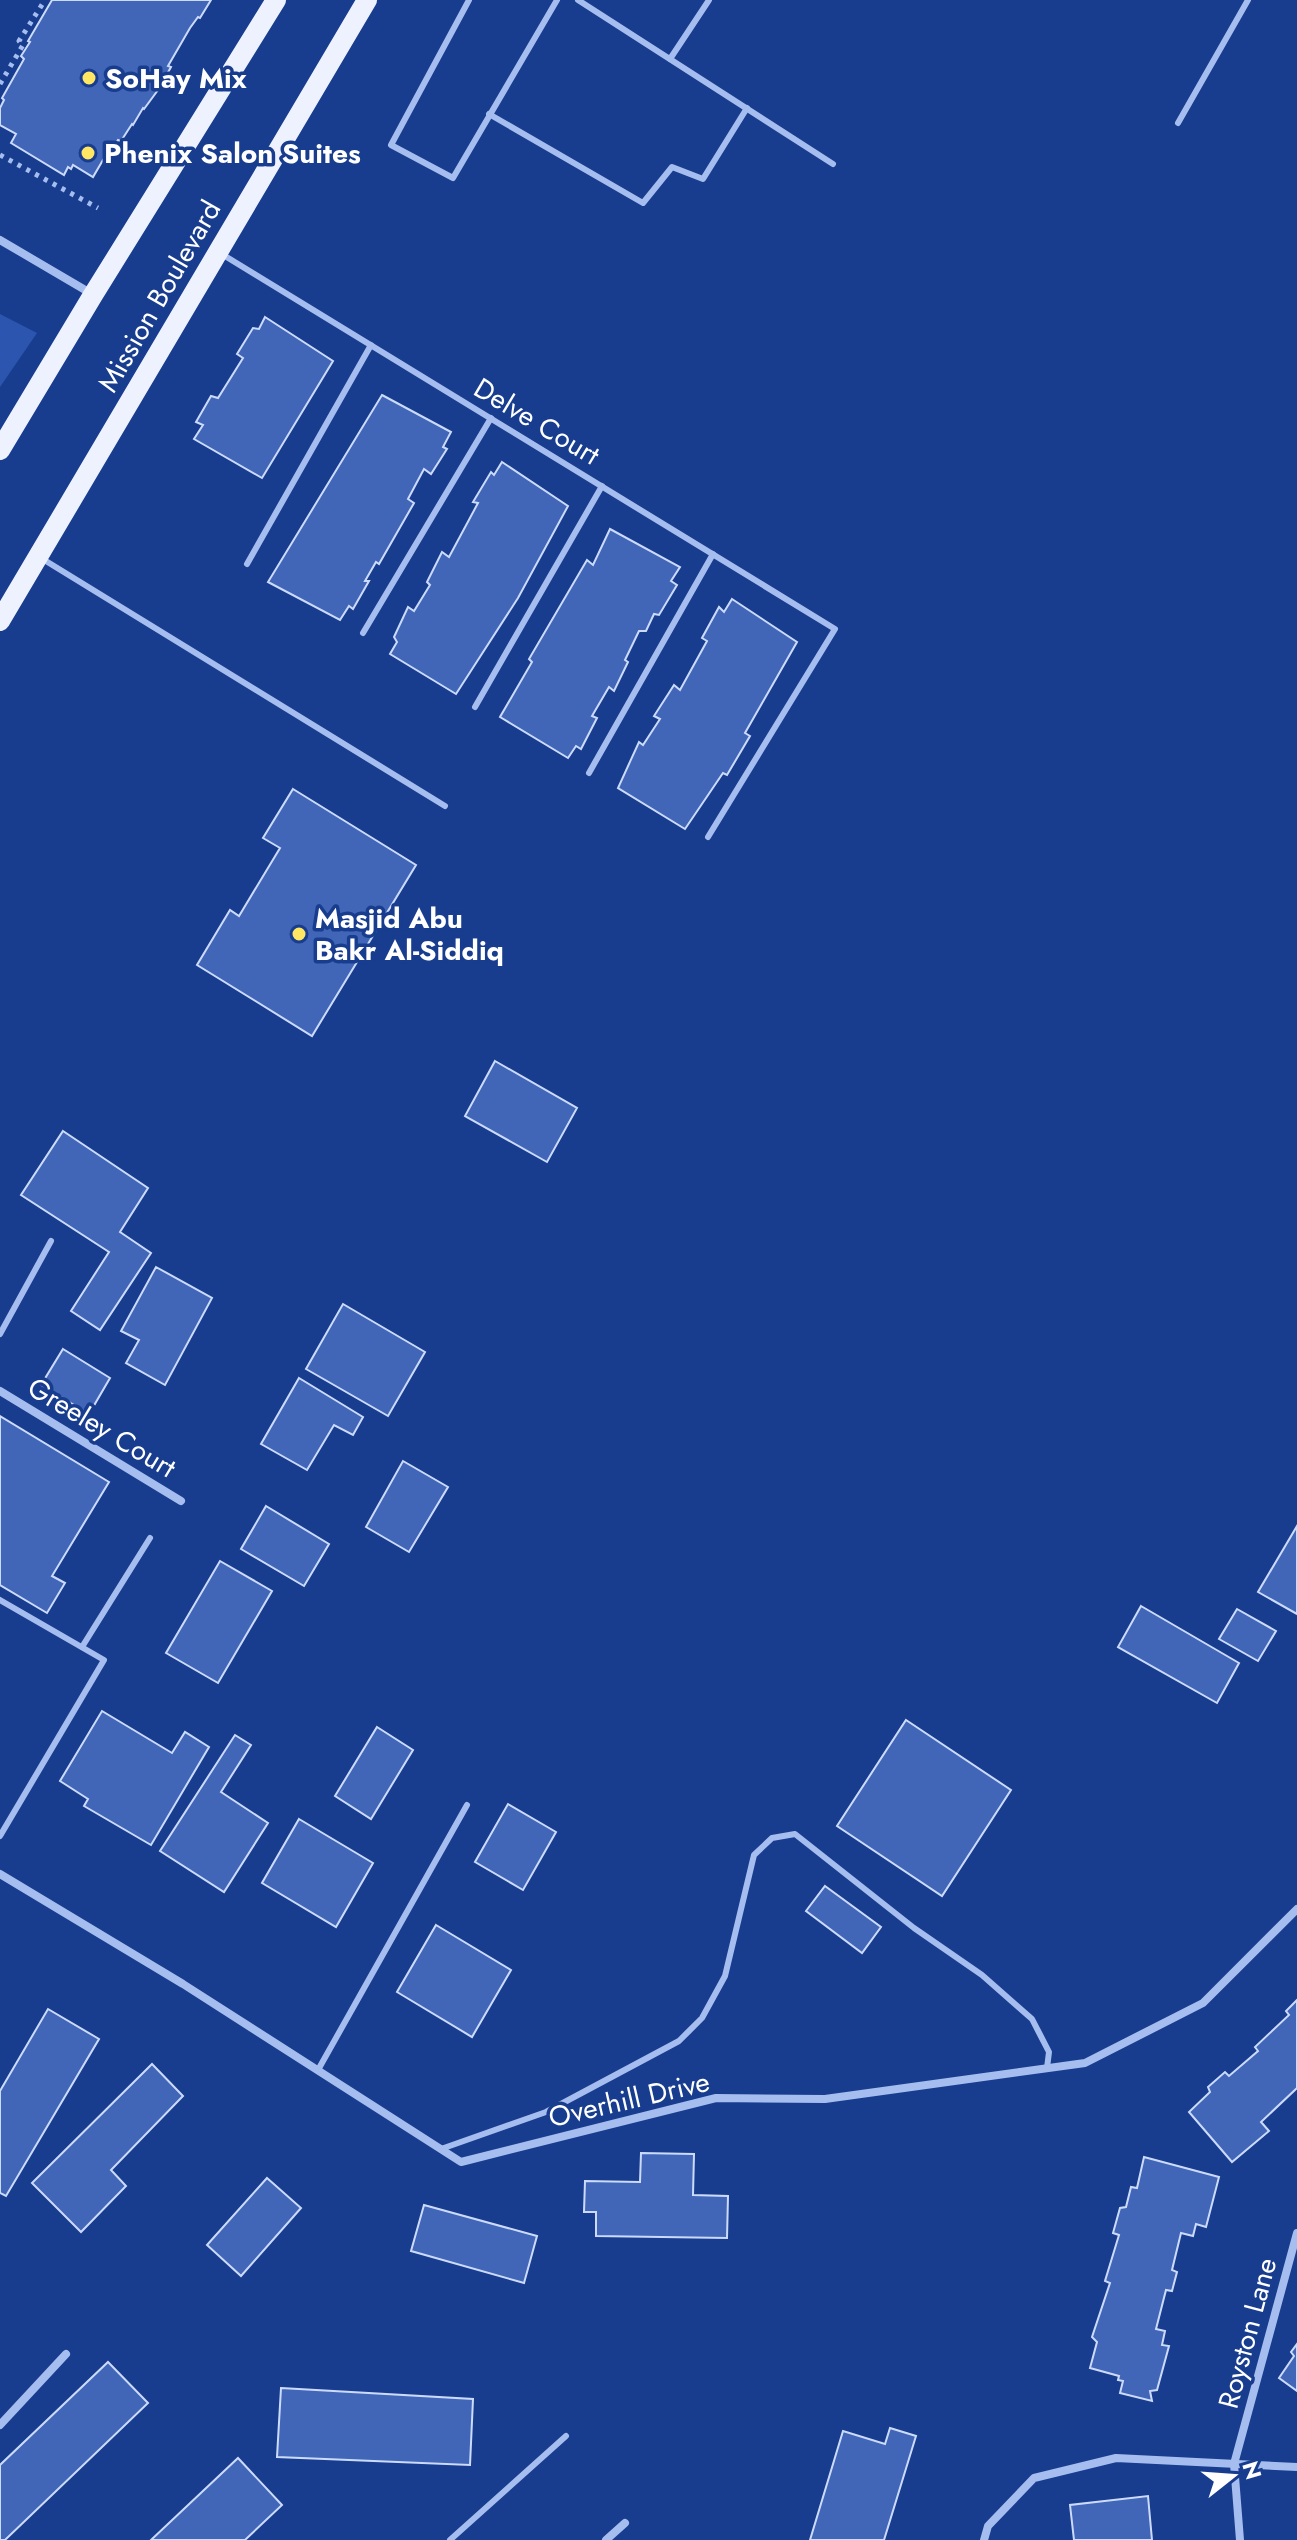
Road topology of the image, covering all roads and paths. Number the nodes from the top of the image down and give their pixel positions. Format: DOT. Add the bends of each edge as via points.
graph roads {
  1 [pos="45,0"];
  2 [pos="276,0"];
  3 [pos="367,0"];
  4 [pos="469,0"];
  5 [pos="557,0"];
  6 [pos="578,0"];
  7 [pos="709,0"];
  8 [pos="1248,0"];
  9 [pos="670,59"];
  10 [pos="0,84"];
  11 [pos="747,108"];
  12 [pos="489,114"];
  13 [pos="1178,123"];
  14 [pos="0,155"];
  15 [pos="833,164"];
  16 [pos="98,208"];
  17 [pos="0,240"];
  18 [pos="217,251"];
  19 [pos="93,295"];
  20 [pos="371,345"];
  21 [pos="491,418"];
  22 [pos="0,450"];
  23 [pos="602,486"];
  24 [pos="713,554"];
  25 [pos="38,556"];
  26 [pos="247,564"];
  27 [pos="0,621"];
  28 [pos="363,633"];
  29 [pos="475,707"];
  30 [pos="589,773"];
  31 [pos="445,806"];
  32 [pos="708,837"];
  33 [pos="51,1241"];
  34 [pos="0,1334"];
  35 [pos="0,1391"];
  36 [pos="181,1501"];
  37 [pos="150,1538"];
  38 [pos="0,1600"];
  39 [pos="82,1647"];
  40 [pos="467,1805"];
  41 [pos="0,1836"];
  42 [pos="0,1874"];
  43 [pos="1297,1909"];
  44 [pos="1047,2068"];
  45 [pos="318,2070"];
  46 [pos="441,2149"];
  47 [pos="1297,2233"];
  48 [pos="66,2354"];
  49 [pos="0,2425"];
  50 [pos="566,2436"];
  51 [pos="1234,2464"];
  52 [pos="1297,2467"];
  53 [pos="625,2523"];
  54 [pos="450,2540"];
  55 [pos="606,2540"];
  56 [pos="984,2540"];
  57 [pos="1240,2540"];
  1 -- 10 [label="path"];
  2 -- 19 [label="main road, Mission Boulevard"];
  3 -- 18 [label="main road, Mission Boulevard"];
  4 -- 12 [label="lane" via="391,145 453,178"];
  5 -- 12 [label="lane"];
  6 -- 9 [label="lane"];
  7 -- 9 [label="lane"];
  8 -- 13 [label="lane"];
  9 -- 11 [label="lane"];
  11 -- 12 [label="lane" via="703,179 672,167 643,203"];
  11 -- 15 [label="lane"];
  14 -- 16 [label="path"];
  17 -- 19 [label="street"];
  18 -- 20 [label="lane, Delve Court"];
  18 -- 25 [label="main road, Mission Boulevard"];
  19 -- 22 [label="main road, Mission Boulevard"];
  20 -- 21 [label="lane, Delve Court"];
  20 -- 26 [label="lane"];
  21 -- 23 [label="lane, Delve Court"];
  21 -- 28 [label="lane"];
  23 -- 24 [label="lane, Delve Court"];
  23 -- 29 [label="lane"];
  24 -- 30 [label="lane"];
  24 -- 32 [label="lane, Delve Court" via="835,629"];
  25 -- 27 [label="main road, Mission Boulevard"];
  25 -- 31 [label="lane"];
  33 -- 34 [label="lane"];
  35 -- 36 [label="street, Greeley Court"];
  37 -- 39 [label="lane"];
  38 -- 39 [label="lane"];
  39 -- 41 [label="lane" via="104,1660"];
  40 -- 45 [label="lane"];
  42 -- 45 [label="street, Overhill Drive"];
  43 -- 44 [label="street, Overhill Drive" via="1203,2003 1085,2063"];
  44 -- 46 [label="street, Overhill Drive" via="825,2099 716,2098 461,2162"];
  44 -- 46 [label="lane" via="1049,2052 1032,2019 795,1834 772,1838 754,1855 725,1976 702,2018 679,2041 546,2112"];
  45 -- 46 [label="street, Overhill Drive"];
  47 -- 51 [label="street, Royston Lane"];
  48 -- 49 [label="street"];
  50 -- 54 [label="lane"];
  51 -- 52 [label="street"];
  51 -- 56 [label="street" via="1116,2458 1034,2478 988,2526"];
  51 -- 57 [label="street, Royston Lane"];
  53 -- 55 [label="street"];
}
